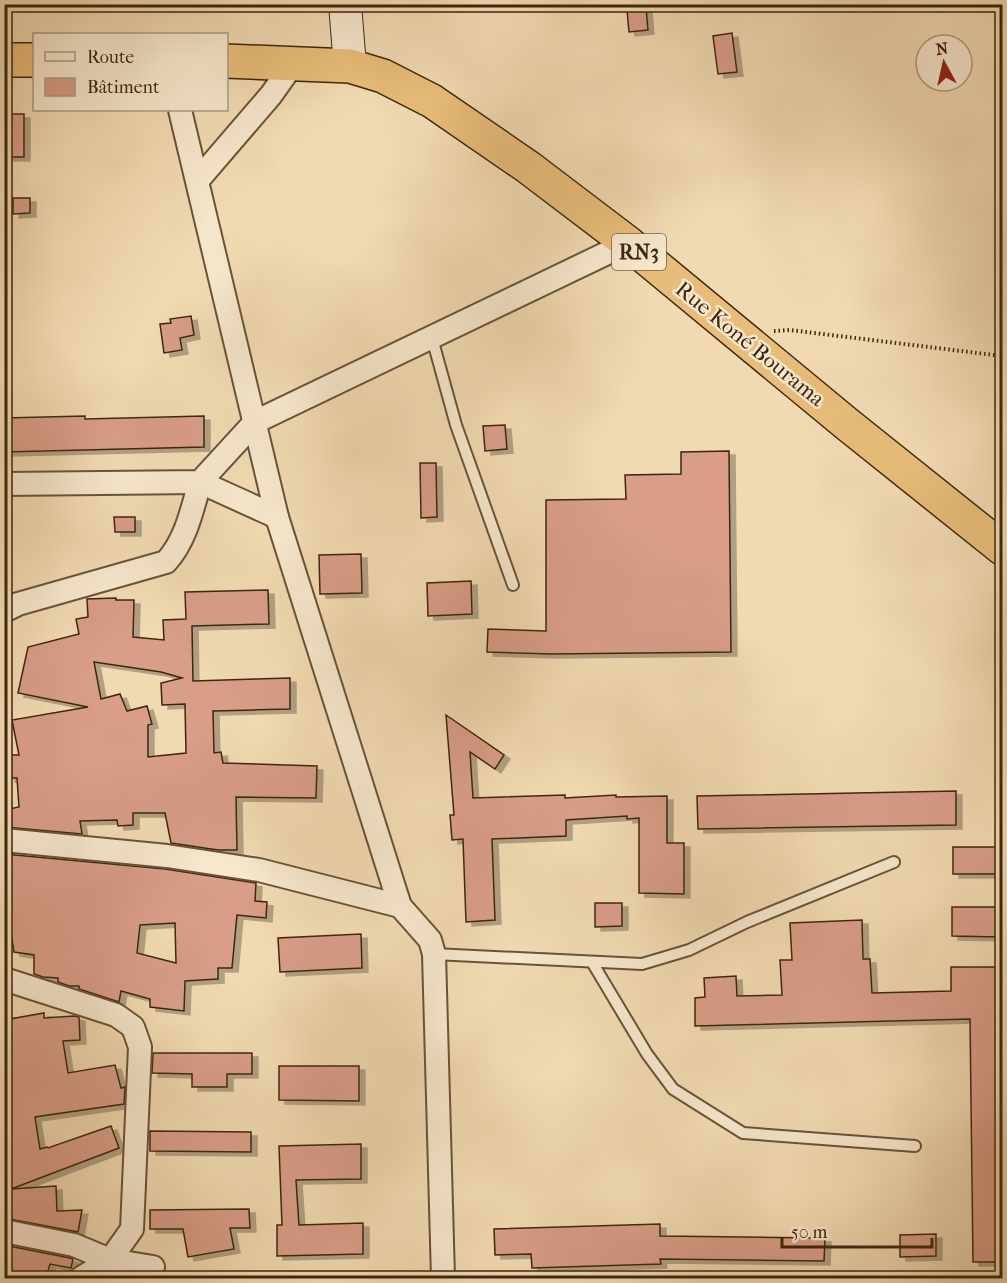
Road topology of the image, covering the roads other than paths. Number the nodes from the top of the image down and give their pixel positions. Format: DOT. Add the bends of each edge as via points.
graph roads {
  1 [pos="345,4"];
  2 [pos="4,60"];
  3 [pos="33,60"];
  4 [pos="228,61"];
  5 [pos="293,64"];
  6 [pos="350,66"];
  7 [pos="180,111"];
  8 [pos="198,180"];
  9 [pos="627,243"];
  10 [pos="432,338"];
  11 [pos="255,422"];
  12 [pos="200,482"];
  13 [pos="4,484"];
  14 [pos="277,517"];
  15 [pos="1002,548"];
  16 [pos="513,585"];
  17 [pos="4,611"];
  18 [pos="4,840"];
  19 [pos="894,862"];
  20 [pos="400,906"];
  21 [pos="434,954"];
  22 [pos="591,962"];
  23 [pos="4,979"];
  24 [pos="915,1146"];
  25 [pos="4,1231"];
  26 [pos="110,1260"];
  27 [pos="153,1267"];
  28 [pos="81,1278"];
  29 [pos="443,1278"];
  1 -- 6 [label="street"];
  2 -- 3 [label="highway"];
  4 -- 5 [label="highway, Rue Koné Bourama / RN3"];
  5 -- 6 [label="highway, Rue Koné Bourama / RN3"];
  5 -- 8 [label="street"];
  6 -- 9 [label="highway, Rue Koné Bourama / RN3" via="383,76 432,101 528,167"];
  7 -- 8 [label="street"];
  8 -- 11 [label="street"];
  9 -- 10 [label="street"];
  9 -- 15 [label="highway, Rue Koné Bourama / RN3"];
  10 -- 11 [label="street"];
  10 -- 16 [label="lane" via="456,425"];
  11 -- 12 [label="street"];
  11 -- 14 [label="street"];
  12 -- 13 [label="street"];
  12 -- 14 [label="street"];
  12 -- 17 [label="street" via="182,540 166,562"];
  14 -- 20 [label="street"];
  18 -- 20 [label="street" via="167,856 259,870"];
  19 -- 22 [label="lane" via="689,950 642,964"];
  20 -- 21 [label="street" via="430,940"];
  21 -- 22 [label="lane"];
  21 -- 29 [label="street"];
  22 -- 24 [label="lane" via="673,1089 743,1133"];
  23 -- 26 [label="street" via="116,1016 134,1027 140,1047 132,1229"];
  25 -- 26 [label="street" via="74,1245"];
  26 -- 27 [label="street"];
  26 -- 28 [label="street"];
}
